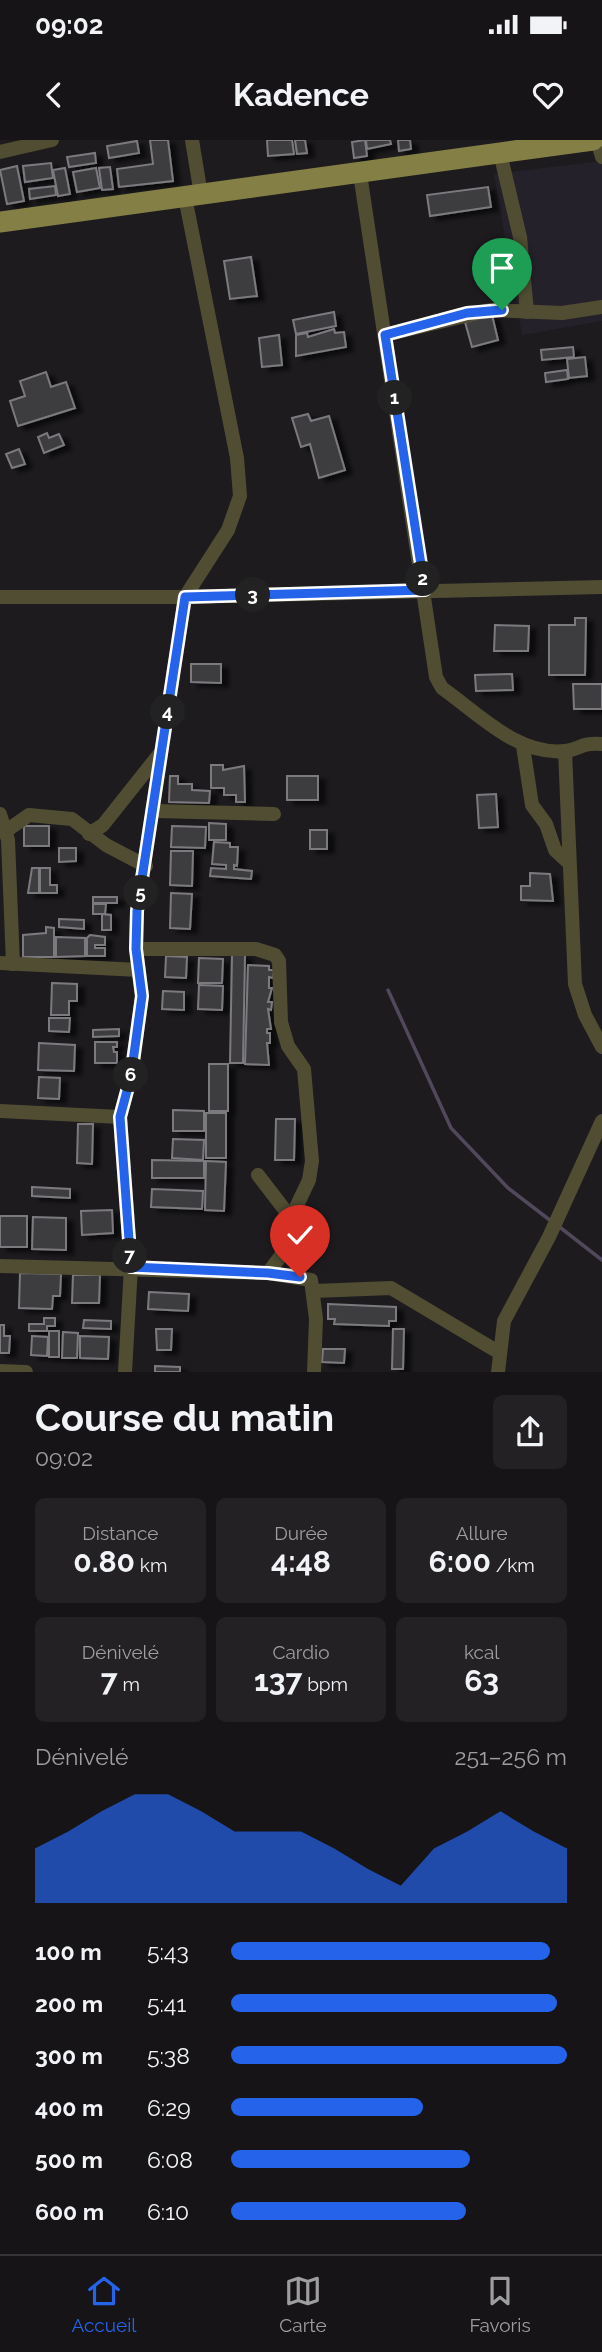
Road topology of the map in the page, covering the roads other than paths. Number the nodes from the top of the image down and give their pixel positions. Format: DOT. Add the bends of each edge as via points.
graph roads {
  1 [pos="52,140"];
  2 [pos="192,140"];
  3 [pos="595,140"];
  4 [pos="0,152"];
  5 [pos="500,153"];
  6 [pos="602,157"];
  7 [pos="360,174"];
  8 [pos="193,196"];
  9 [pos="0,222"];
  10 [pos="602,307"];
  11 [pos="527,312"];
  12 [pos="385,335"];
  13 [pos="602,587"];
  14 [pos="425,590"];
  15 [pos="0,597"];
  16 [pos="185,597"];
  17 [pos="602,744"];
  18 [pos="523,746"];
  19 [pos="162,751"];
  20 [pos="565,751"];
  21 [pos="155,811"];
  22 [pos="0,814"];
  23 [pos="274,814"];
  24 [pos="6,831"];
  25 [pos="89,834"];
  26 [pos="568,861"];
  27 [pos="146,866"];
  28 [pos="136,949"];
  29 [pos="6,964"];
  30 [pos="139,970"];
  31 [pos="602,1047"];
  32 [pos="0,1111"];
  33 [pos="120,1117"];
  34 [pos="602,1121"];
  35 [pos="258,1175"];
  36 [pos="291,1218"];
  37 [pos="0,1266"];
  38 [pos="131,1267"];
  39 [pos="268,1273"];
  40 [pos="314,1291"];
  41 [pos="500,1353"];
  42 [pos="0,1371"];
  43 [pos="26,1372"];
  44 [pos="125,1372"];
  45 [pos="314,1372"];
  46 [pos="498,1372"];
  1 -- 4 [label="street"];
  2 -- 8 [label="street"];
  3 -- 5 [label="main road"];
  3 -- 6 [label="street"];
  5 -- 7 [label="main road"];
  5 -- 11 [label="street" via="520,237"];
  7 -- 8 [label="main road"];
  7 -- 12 [label="street"];
  8 -- 9 [label="main road"];
  8 -- 16 [label="street" via="240,496 228,530"];
  10 -- 11 [label="street"];
  11 -- 12 [label="street" via="490,310"];
  12 -- 14 [label="street"];
  13 -- 14 [label="street"];
  14 -- 16 [label="street"];
  14 -- 18 [label="street" via="439,683"];
  15 -- 16 [label="street"];
  16 -- 19 [label="street"];
  17 -- 20 [label="street" via="582,743"];
  18 -- 20 [label="street"];
  18 -- 26 [label="street" via="532,805 559,856"];
  19 -- 21 [label="street"];
  19 -- 25 [label="street" via="103,825"];
  20 -- 26 [label="street"];
  21 -- 23 [label="street"];
  21 -- 27 [label="street"];
  22 -- 24 [label="street"];
  24 -- 25 [label="street" via="23,817 44,814 75,820"];
  24 -- 29 [label="street"];
  25 -- 27 [label="street"];
  26 -- 31 [label="street" via="575,984"];
  27 -- 28 [label="street" via="137,911"];
  28 -- 30 [label="street"];
  28 -- 36 [label="street" via="256,949 279,961 281,1022 288,1046 304,1069 311,1123 311,1171"];
  29 -- 30 [label="street"];
  30 -- 33 [label="street" via="142,996"];
  32 -- 33 [label="street"];
  33 -- 38 [label="street"];
  34 -- 41 [label="street" via="504,1321"];
  35 -- 36 [label="street"];
  36 -- 39 [label="street" via="292,1241"];
  37 -- 38 [label="street"];
  38 -- 39 [label="street"];
  38 -- 44 [label="street"];
  39 -- 40 [label="street" via="311,1280"];
  40 -- 41 [label="street" via="391,1288"];
  40 -- 45 [label="street"];
  41 -- 46 [label="street"];
  42 -- 43 [label="street"];
}
